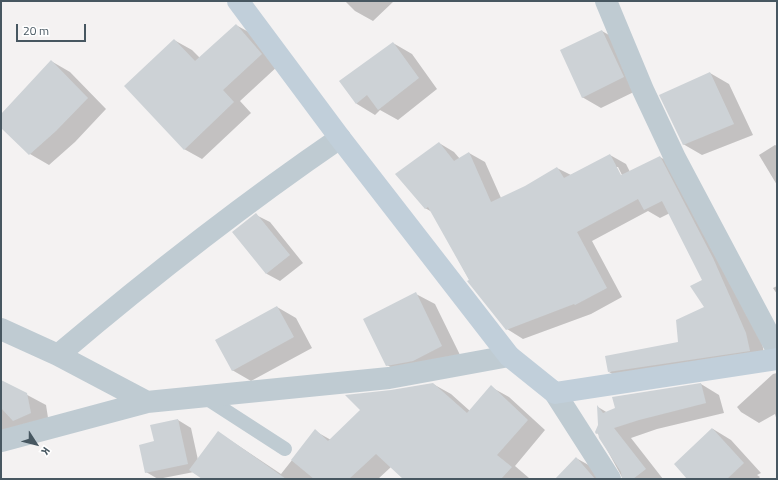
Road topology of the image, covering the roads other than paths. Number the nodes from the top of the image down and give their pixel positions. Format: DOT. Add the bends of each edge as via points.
graph roads {
  1 [pos="238,1"];
  2 [pos="606,1"];
  3 [pos="340,138"];
  4 [pos="1,330"];
  5 [pos="777,350"];
  6 [pos="58,354"];
  7 [pos="509,356"];
  8 [pos="777,359"];
  9 [pos="555,393"];
  10 [pos="203,396"];
  11 [pos="147,402"];
  12 [pos="1,442"];
  13 [pos="286,449"];
  14 [pos="610,479"];
  1 -- 3 [label="street"];
  2 -- 5 [label="street" via="674,158"];
  3 -- 6 [label="street" via="270,186"];
  3 -- 7 [label="street"];
  4 -- 6 [label="street"];
  6 -- 11 [label="street"];
  7 -- 9 [label="street"];
  7 -- 10 [label="street" via="389,378"];
  8 -- 9 [label="street"];
  9 -- 14 [label="street"];
  10 -- 11 [label="street"];
  10 -- 13 [label="lane"];
  11 -- 12 [label="street"];
}
